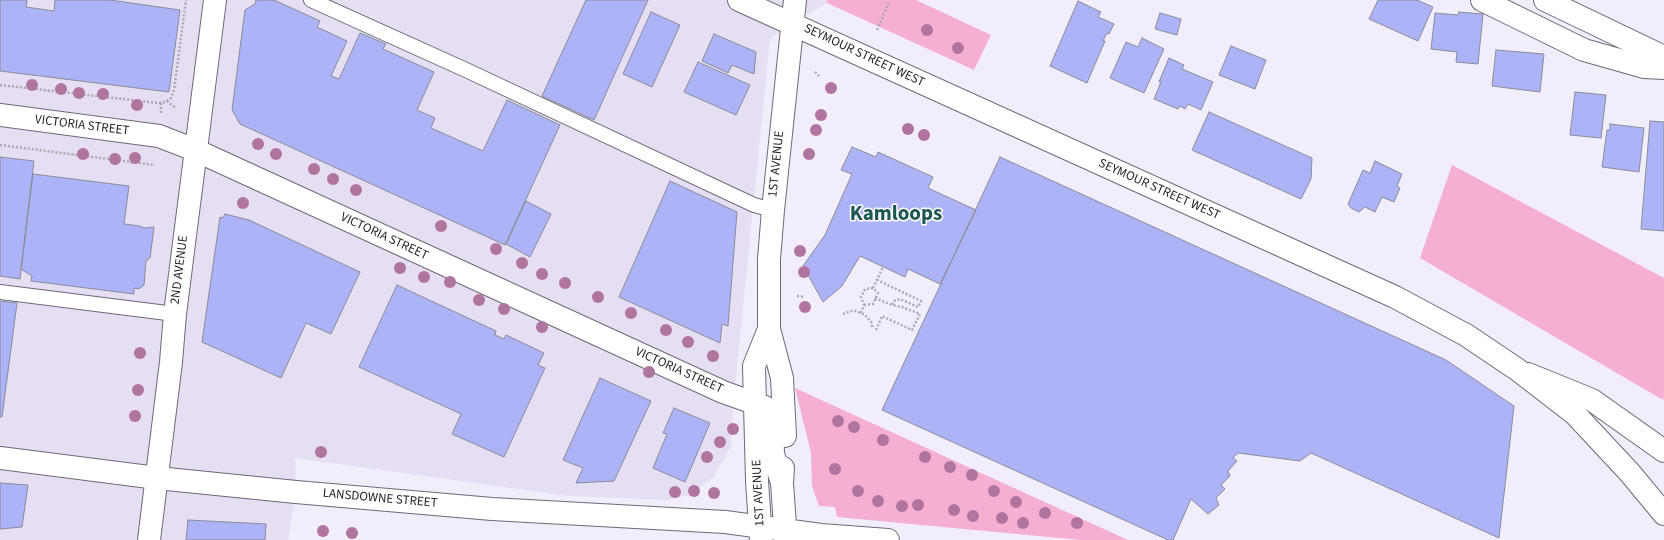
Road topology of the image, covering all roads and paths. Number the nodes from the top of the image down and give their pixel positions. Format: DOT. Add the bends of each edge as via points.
graph roads {
  1 [pos="186,0"];
  2 [pos="215,0"];
  3 [pos="311,0"];
  4 [pos="739,0"];
  5 [pos="795,0"];
  6 [pos="1482,0"];
  7 [pos="1545,0"];
  8 [pos="889,2"];
  9 [pos="1576,7"];
  10 [pos="792,23"];
  11 [pos="877,30"];
  12 [pos="1664,57"];
  13 [pos="1664,68"];
  14 [pos="815,72"];
  15 [pos="819,76"];
  16 [pos="0,86"];
  17 [pos="167,101"];
  18 [pos="176,108"];
  19 [pos="0,115"];
  20 [pos="0,145"];
  21 [pos="195,150"];
  22 [pos="155,165"];
  23 [pos="772,210"];
  24 [pos="883,267"];
  25 [pos="877,280"];
  26 [pos="873,288"];
  27 [pos="0,292"];
  28 [pos="797,296"];
  29 [pos="805,297"];
  30 [pos="876,298"];
  31 [pos="864,305"];
  32 [pos="892,305"];
  33 [pos="861,313"];
  34 [pos="175,314"];
  35 [pos="843,314"];
  36 [pos="769,328"];
  37 [pos="872,328"];
  38 [pos="876,330"];
  39 [pos="1518,370"];
  40 [pos="755,405"];
  41 [pos="1664,451"];
  42 [pos="0,458"];
  43 [pos="157,478"];
  44 [pos="782,483"];
  45 [pos="1664,514"];
  46 [pos="761,533"];
  47 [pos="786,535"];
  48 [pos="149,540"];
  49 [pos="888,540"];
  1 -- 17 [label="path" via="174,90"];
  2 -- 21 [label="street, 2ND AVENUE"];
  3 -- 23 [label="lane" via="754,205"];
  4 -- 10 [label="street, SEYMOUR STREET WEST"];
  5 -- 10 [label="street, 1ST AVENUE"];
  6 -- 13 [label="street" via="1584,50 1644,67"];
  7 -- 9 [label="street"];
  8 -- 11 [label="path"];
  9 -- 12 [label="street"];
  10 -- 23 [label="street, 1ST AVENUE"];
  10 -- 39 [label="street, SEYMOUR STREET WEST" via="1395,297 1466,335"];
  14 -- 15 [label="path"];
  16 -- 17 [label="path" via="158,103"];
  17 -- 18 [label="path"];
  19 -- 21 [label="street, VICTORIA STREET" via="159,136"];
  20 -- 22 [label="path"];
  21 -- 34 [label="street, 2ND AVENUE"];
  21 -- 40 [label="street, VICTORIA STREET"];
  23 -- 36 [label="street, 1ST AVENUE"];
  24 -- 25 [label="path"];
  25 -- 26 [label="path"];
  25 -- 32 [label="path" via="921,301 918,307 900,298"];
  26 -- 30 [label="path" via="878,293"];
  26 -- 31 [label="path" via="864,288 861,297"];
  27 -- 34 [label="lane"];
  28 -- 29 [label="path"];
  30 -- 31 [label="path" via="873,304"];
  30 -- 32 [label="path"];
  31 -- 33 [label="path"];
  32 -- 38 [label="path" via="920,314 912,330 882,316"];
  33 -- 35 [label="path" via="851,311"];
  33 -- 37 [label="path" via="870,319"];
  34 -- 43 [label="street, 2ND AVENUE"];
  36 -- 40 [label="street, 1ST AVENUE" via="754,366"];
  36 -- 44 [label="street, 1ST AVENUE" via="782,378 785,453"];
  39 -- 41 [label="street, SEYMOUR STREET WEST" via="1592,400"];
  39 -- 45 [label="street, SEYMOUR STREET WEST" via="1574,414 1630,473"];
  40 -- 44 [label="street, VICTORIA STREET" via="765,407 772,418 773,454"];
  40 -- 46 [label="street, 1ST AVENUE"];
  42 -- 43 [label="street, LANSDOWNE STREET"];
  43 -- 46 [label="street, LANSDOWNE STREET" via="492,509 725,522"];
  43 -- 48 [label="street, 2ND AVENUE"];
  44 -- 47 [label="street, 1ST AVENUE"];
  46 -- 47 [label="street, LANSDOWNE STREET"];
  47 -- 49 [label="street, LANSDOWNE STREET"];
}
